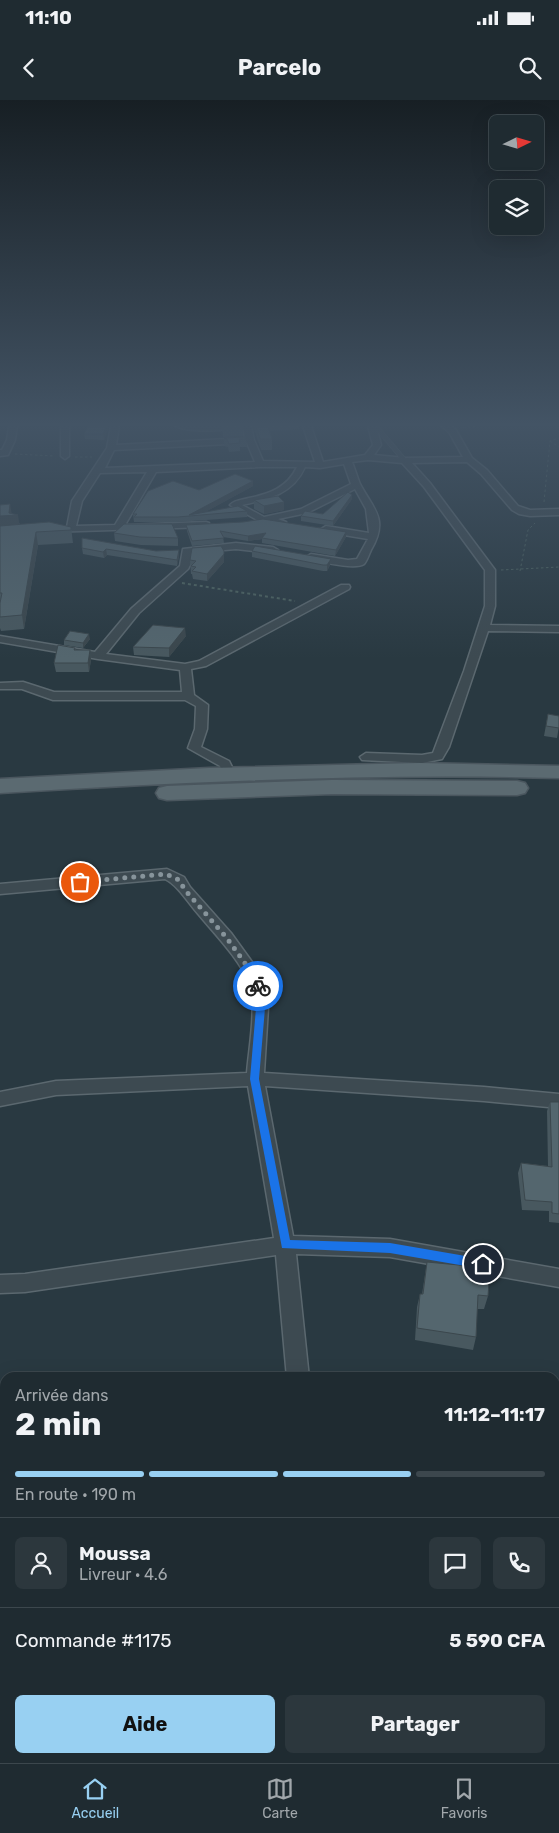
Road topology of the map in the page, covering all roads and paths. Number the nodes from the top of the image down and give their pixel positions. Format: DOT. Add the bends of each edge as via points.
graph roads {
  1 [pos="76,504"];
  2 [pos="133,504"];
  3 [pos="237,504"];
  4 [pos="319,504"];
  5 [pos="369,504"];
  6 [pos="441,504"];
  7 [pos="511,504"];
  8 [pos="559,512"];
  9 [pos="262,518"];
  10 [pos="243,523"];
  11 [pos="290,523"];
  12 [pos="215,525"];
  13 [pos="118,528"];
  14 [pos="318,528"];
  15 [pos="67,529"];
  16 [pos="44,530"];
  17 [pos="374,538"];
  18 [pos="182,539"];
  19 [pos="85,540"];
  20 [pos="173,552"];
  21 [pos="284,552"];
  22 [pos="302,555"];
  23 [pos="559,567"];
  24 [pos="490,570"];
  25 [pos="169,580"];
  26 [pos="345,587"];
  27 [pos="312,605"];
  28 [pos="482,628"];
  29 [pos="559,629"];
  30 [pos="0,639"];
  31 [pos="98,656"];
  32 [pos="185,667"];
  33 [pos="0,686"];
  34 [pos="188,696"];
  35 [pos="366,757"];
  36 [pos="559,772"];
  37 [pos="229,773"];
  38 [pos="0,786"];
  39 [pos="559,790"];
  40 [pos="0,803"];
  41 [pos="0,889"];
  42 [pos="255,1079"];
  43 [pos="0,1099"];
  44 [pos="559,1101"];
  45 [pos="285,1245"];
  46 [pos="559,1278"];
  47 [pos="0,1284"];
  48 [pos="297,1372"];
  1 -- 15 [label="street"];
  2 -- 13 [label="street"];
  3 -- 9 [label="street" via="235,505"];
  4 -- 9 [label="street" via="304,511"];
  5 -- 17 [label="street" via="375,528"];
  6 -- 24 [label="street"];
  7 -- 8 [label="street" via="530,513"];
  9 -- 10 [label="street"];
  9 -- 11 [label="street"];
  12 -- 18 [label="street"];
  13 -- 15 [label="street"];
  13 -- 18 [label="street"];
  14 -- 17 [label="street"];
  15 -- 16 [label="street"];
  15 -- 19 [label="street"];
  17 -- 22 [label="street" via="360,562"];
  18 -- 20 [label="street"];
  18 -- 21 [label="street"];
  18 -- 25 [label="street" via="186,563"];
  23 -- 24 [label="path"];
  24 -- 28 [label="street" via="490,606"];
  25 -- 27 [label="path"];
  25 -- 31 [label="street" via="135,611"];
  26 -- 27 [label="street"];
  27 -- 32 [label="street" via="202,664"];
  28 -- 29 [label="street"];
  28 -- 35 [label="street" via="470,671 438,756 422,759"];
  30 -- 31 [label="street"];
  31 -- 32 [label="street"];
  32 -- 34 [label="street"];
  33 -- 34 [label="street" via="23,685 53,696"];
  34 -- 37 [label="street" via="202,704 201,729 194,748 225,764"];
  36 -- 37 [label="main road" via="417,769"];
  37 -- 38 [label="main road"];
  39 -- 40 [label="main road" via="332,787"];
  41 -- 42 [label="street" via="166,874 179,880 226,937 257,984 260,1008"];
  42 -- 43 [label="street" via="56,1088"];
  42 -- 44 [label="street"];
  42 -- 45 [label="street"];
  45 -- 46 [label="street" via="390,1248"];
  45 -- 47 [label="street"];
  45 -- 48 [label="street"];
}
